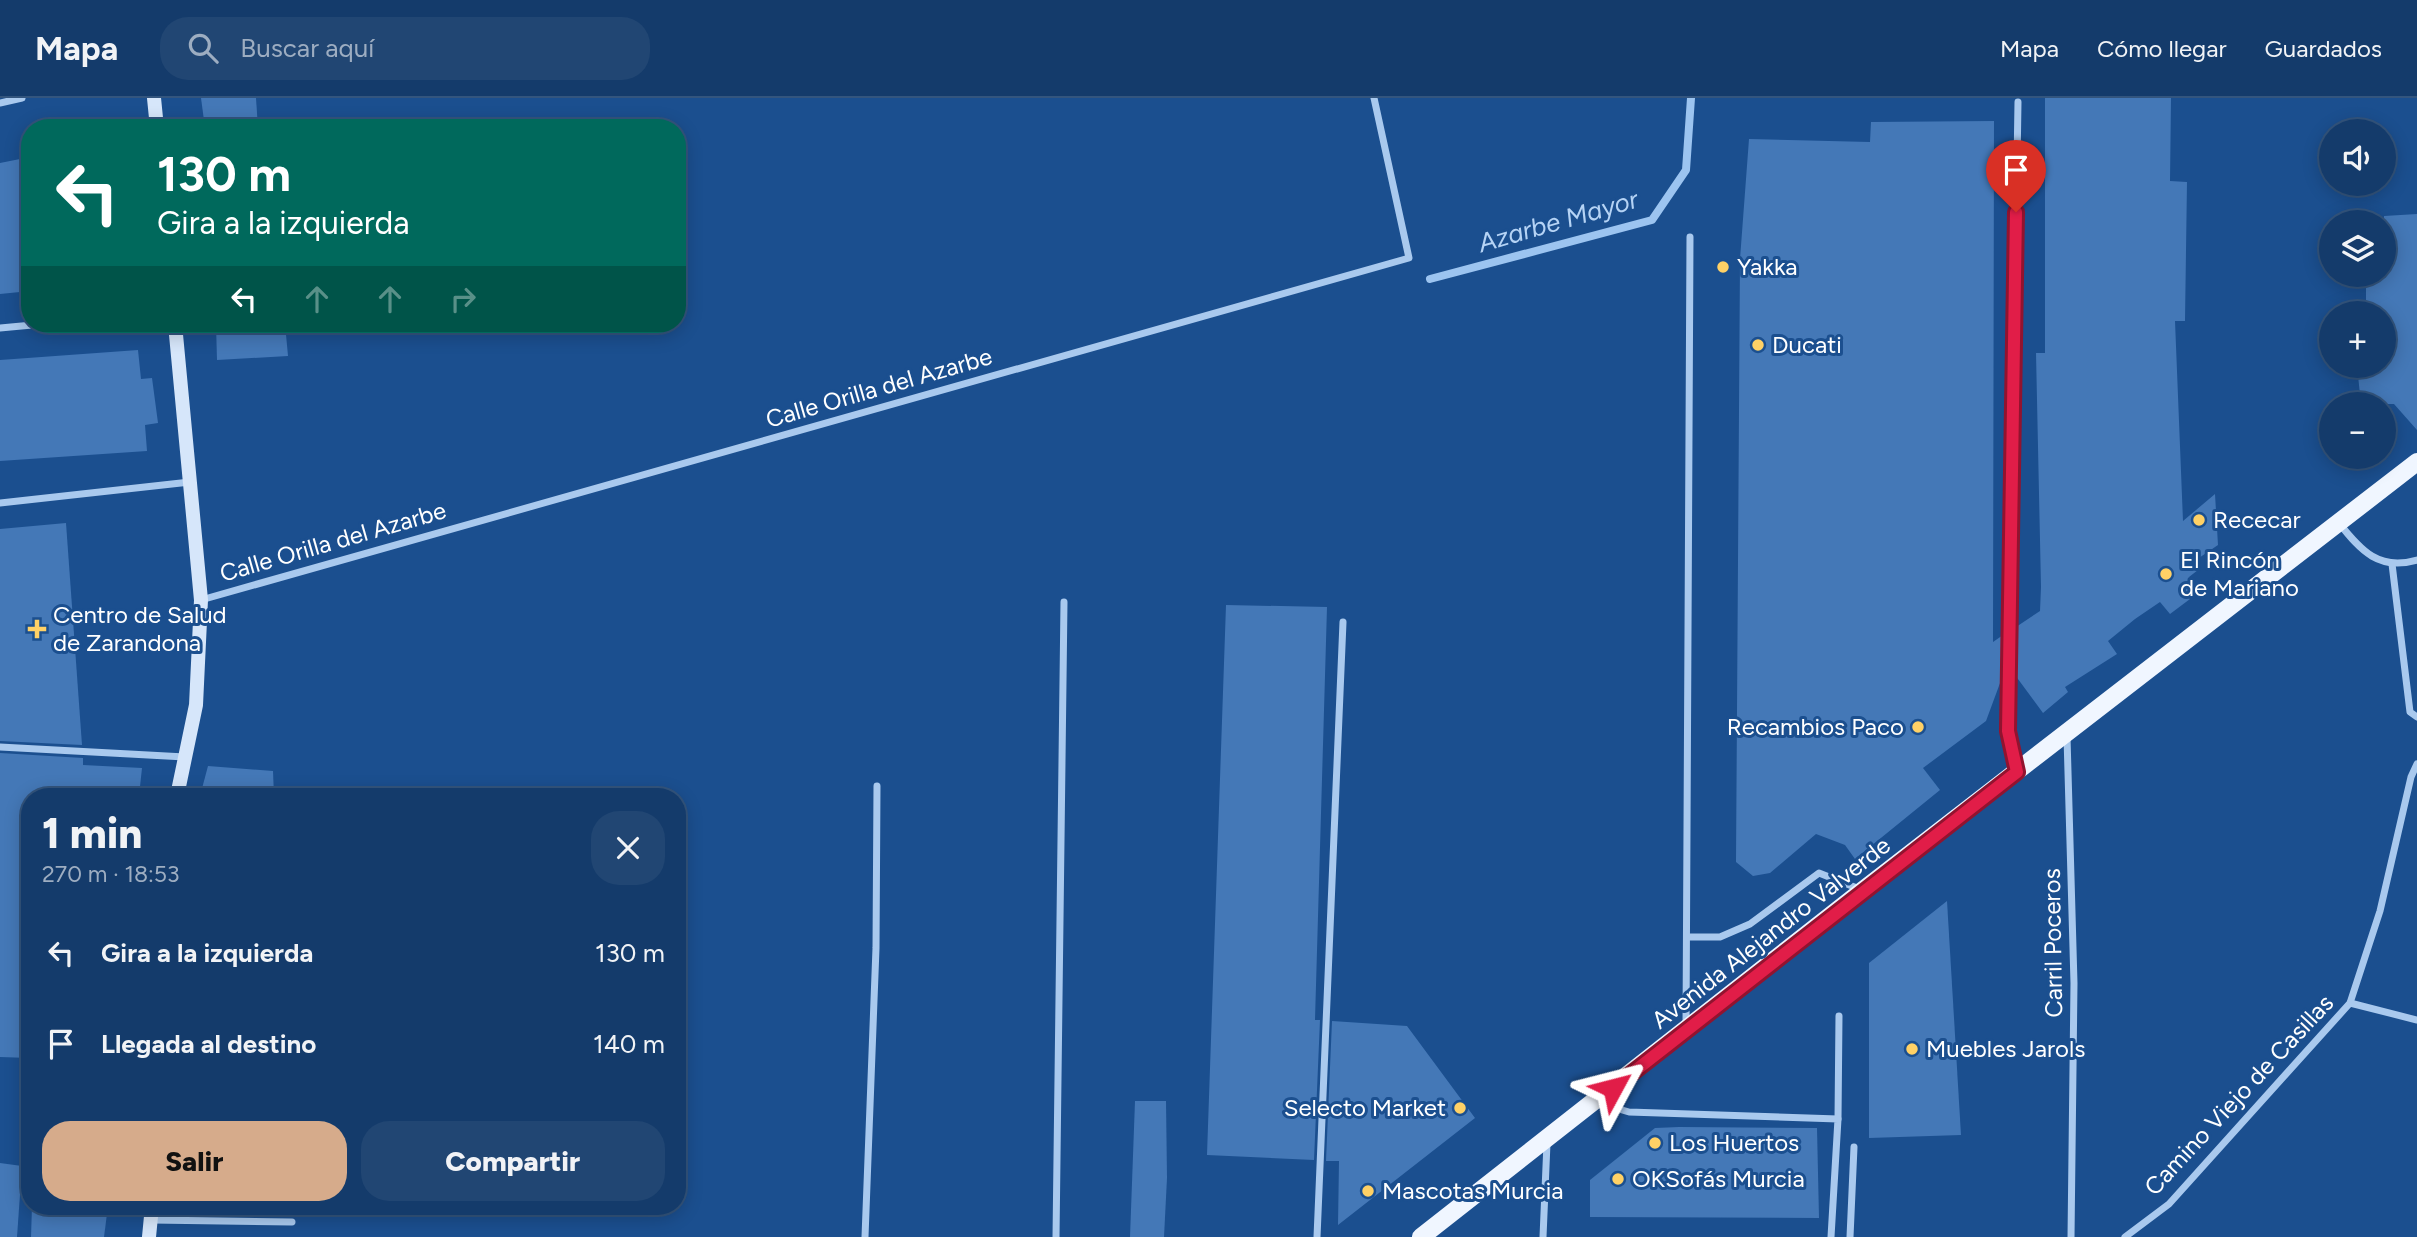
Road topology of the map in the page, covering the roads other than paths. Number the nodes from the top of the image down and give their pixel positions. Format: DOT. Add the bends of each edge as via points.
graph roads {
  1 [pos="22,98"];
  2 [pos="154,98"];
  3 [pos="1374,98"];
  4 [pos="2018,102"];
  5 [pos="0,103"];
  6 [pos="156,119"];
  7 [pos="1689,237"];
  8 [pos="21,326"];
  9 [pos="0,328"];
  10 [pos="176,333"];
  11 [pos="2417,462"];
  12 [pos="190,482"];
  13 [pos="0,503"];
  14 [pos="2339,523"];
  15 [pos="2417,560"];
  16 [pos="2392,564"];
  17 [pos="201,600"];
  18 [pos="1064,602"];
  19 [pos="1343,622"];
  20 [pos="2417,717"];
  21 [pos="2067,732"];
  22 [pos="0,747"];
  23 [pos="185,757"];
  24 [pos="2417,764"];
  25 [pos="2017,772"];
  26 [pos="877,786"];
  27 [pos="179,788"];
  28 [pos="1863,890"];
  29 [pos="1687,937"];
  30 [pos="2350,1003"];
  31 [pos="1839,1016"];
  32 [pos="2417,1020"];
  33 [pos="1686,1031"];
  34 [pos="1595,1102"];
  35 [pos="1838,1119"];
  36 [pos="1547,1139"];
  37 [pos="1854,1146"];
  38 [pos="152,1215"];
  39 [pos="183,1215"];
  40 [pos="292,1222"];
  41 [pos="149,1237"];
  42 [pos="865,1237"];
  43 [pos="1056,1237"];
  44 [pos="1317,1237"];
  45 [pos="1421,1237"];
  46 [pos="1543,1237"];
  47 [pos="1831,1237"];
  48 [pos="1850,1237"];
  49 [pos="2071,1237"];
  50 [pos="2125,1237"];
  1 -- 5 [label="street"];
  2 -- 6 [label="street"];
  3 -- 17 [label="street, Calle Orilla del Azarbe" via="1409,258"];
  4 -- 25 [label="street" via="2008,731"];
  7 -- 29 [label="street"];
  8 -- 9 [label="street"];
  10 -- 12 [label="street"];
  11 -- 14 [label="main road, Avenida Alejandro Valverde"];
  12 -- 13 [label="street"];
  12 -- 17 [label="street"];
  14 -- 16 [label="street" via="2358,548"];
  14 -- 21 [label="main road, Avenida Alejandro Valverde"];
  15 -- 16 [label="street"];
  16 -- 20 [label="street" via="2410,712"];
  17 -- 23 [label="street" via="196,705"];
  18 -- 43 [label="street"];
  19 -- 44 [label="street"];
  21 -- 25 [label="main road, Avenida Alejandro Valverde"];
  21 -- 49 [label="street, Carril Poceros" via="2074,983"];
  22 -- 23 [label="street"];
  23 -- 27 [label="street"];
  24 -- 30 [label="street, Camino Viejo de Casillas" via="2380,911"];
  25 -- 28 [label="main road, Avenida Alejandro Valverde"];
  26 -- 42 [label="street"];
  28 -- 29 [label="street" via="1819,873 1750,924 1720,937"];
  28 -- 33 [label="main road, Avenida Alejandro Valverde"];
  29 -- 33 [label="street"];
  30 -- 32 [label="street"];
  30 -- 50 [label="street, Camino Viejo de Casillas" via="2169,1204"];
  31 -- 35 [label="street"];
  33 -- 34 [label="main road, Avenida Alejandro Valverde"];
  34 -- 35 [label="street" via="1629,1112"];
  34 -- 36 [label="main road, Avenida Alejandro Valverde"];
  35 -- 47 [label="street"];
  36 -- 45 [label="main road, Avenida Alejandro Valverde"];
  36 -- 46 [label="street"];
  37 -- 48 [label="street"];
  38 -- 41 [label="street"];
  39 -- 40 [label="street"];
}
